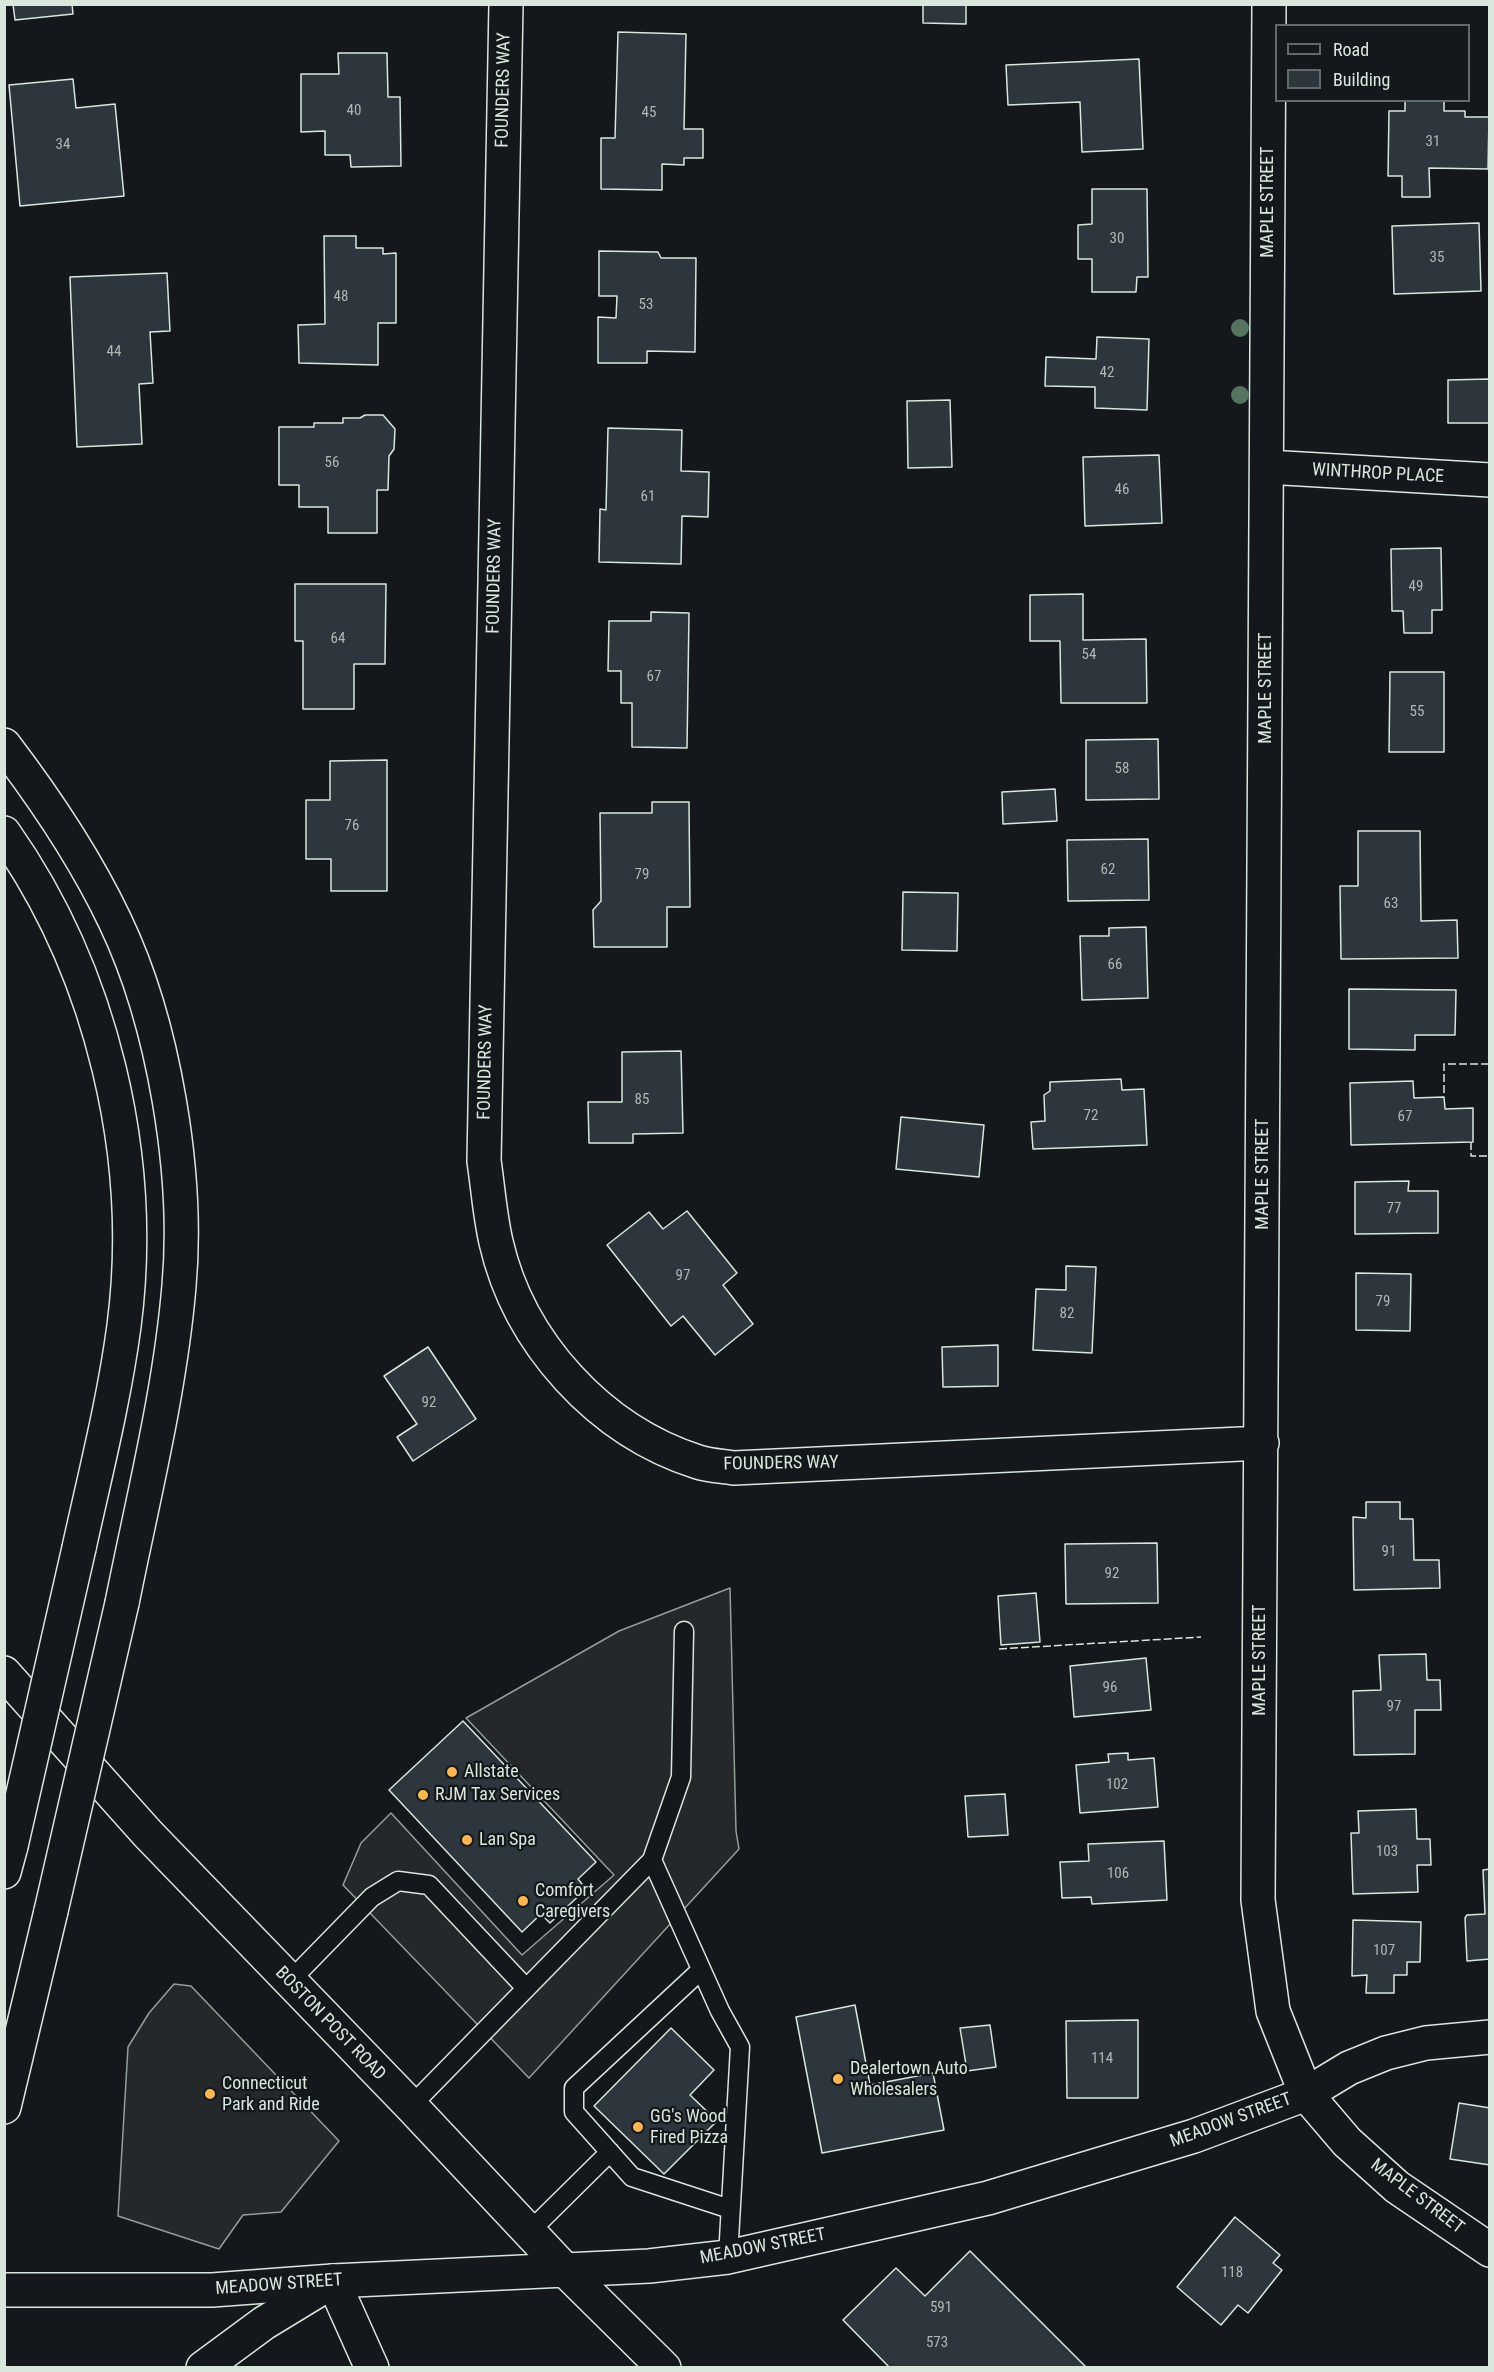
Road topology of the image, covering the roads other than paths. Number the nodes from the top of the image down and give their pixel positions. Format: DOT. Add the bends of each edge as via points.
graph roads {
  1 [pos="506,4"];
  2 [pos="1269,4"];
  3 [pos="1267,466"];
  4 [pos="1490,480"];
  5 [pos="4,745"];
  6 [pos="4,833"];
  7 [pos="1262,1443"];
  8 [pos="684,1631"];
  9 [pos="4,1673"];
  10 [pos="8,1859"];
  11 [pos="652,1860"];
  12 [pos="701,1970"];
  13 [pos="289,1982"];
  14 [pos="526,1988"];
  15 [pos="1490,2037"];
  16 [pos="1306,2094"];
  17 [pos="411,2106"];
  18 [pos="4,2107"];
  19 [pos="610,2152"];
  20 [pos="730,2210"];
  21 [pos="530,2231"];
  22 [pos="1490,2250"];
  23 [pos="728,2257"];
  24 [pos="565,2270"];
  25 [pos="333,2281"];
  26 [pos="4,2290"];
  27 [pos="203,2367"];
  28 [pos="372,2367"];
  29 [pos="664,2367"];
  1 -- 7 [label="main road, FOUNDERS WAY" via="484,1161 496,1243 522,1314 555,1362 590,1400 666,1450 700,1463 735,1468"];
  2 -- 3 [label="main road, MAPLE STREET"];
  3 -- 4 [label="main road, WINTHROP PLACE"];
  3 -- 7 [label="main road, MAPLE STREET"];
  5 -- 18 [label="main road, bridge" via="77,850 116,922 161,1062 174,1137 180,1209 179,1284 169,1361 122,1603"];
  6 -- 10 [label="main road, bridge" via="49,906 87,999 110,1072 128,1183 129,1248 124,1325 107,1418"];
  7 -- 16 [label="main road, MAPLE STREET" via="1258,1900 1273,2011"];
  8 -- 11 [label="lane" via="681,1777"];
  9 -- 13 [label="main road, BOSTON POST ROAD" via="148,1834"];
  11 -- 12 [label="lane"];
  11 -- 14 [label="lane"];
  12 -- 19 [label="lane" via="574,2088 574,2112"];
  12 -- 20 [label="lane" via="740,2047"];
  13 -- 14 [label="lane" via="372,1897 398,1881 429,1885"];
  13 -- 17 [label="main road, BOSTON POST ROAD"];
  14 -- 17 [label="lane"];
  15 -- 16 [label="main road, MEADOW STREET" via="1426,2043 1386,2053 1349,2068"];
  16 -- 22 [label="main road, MAPLE STREET" via="1347,2142 1397,2187"];
  16 -- 23 [label="main road, MEADOW STREET" via="1194,2136 988,2198"];
  17 -- 21 [label="main road, BOSTON POST ROAD"];
  19 -- 20 [label="lane" via="632,2177"];
  19 -- 21 [label="lane"];
  20 -- 23 [label="lane"];
  21 -- 24 [label="main road, BOSTON POST ROAD"];
  23 -- 24 [label="main road, MEADOW STREET"];
  24 -- 25 [label="main road, MEADOW STREET"];
  24 -- 29 [label="main road, BOSTON POST ROAD"];
  25 -- 26 [label="main road, MEADOW STREET" via="213,2289"];
  25 -- 27 [label="main road" via="264,2323"];
  25 -- 28 [label="main road"];
}
